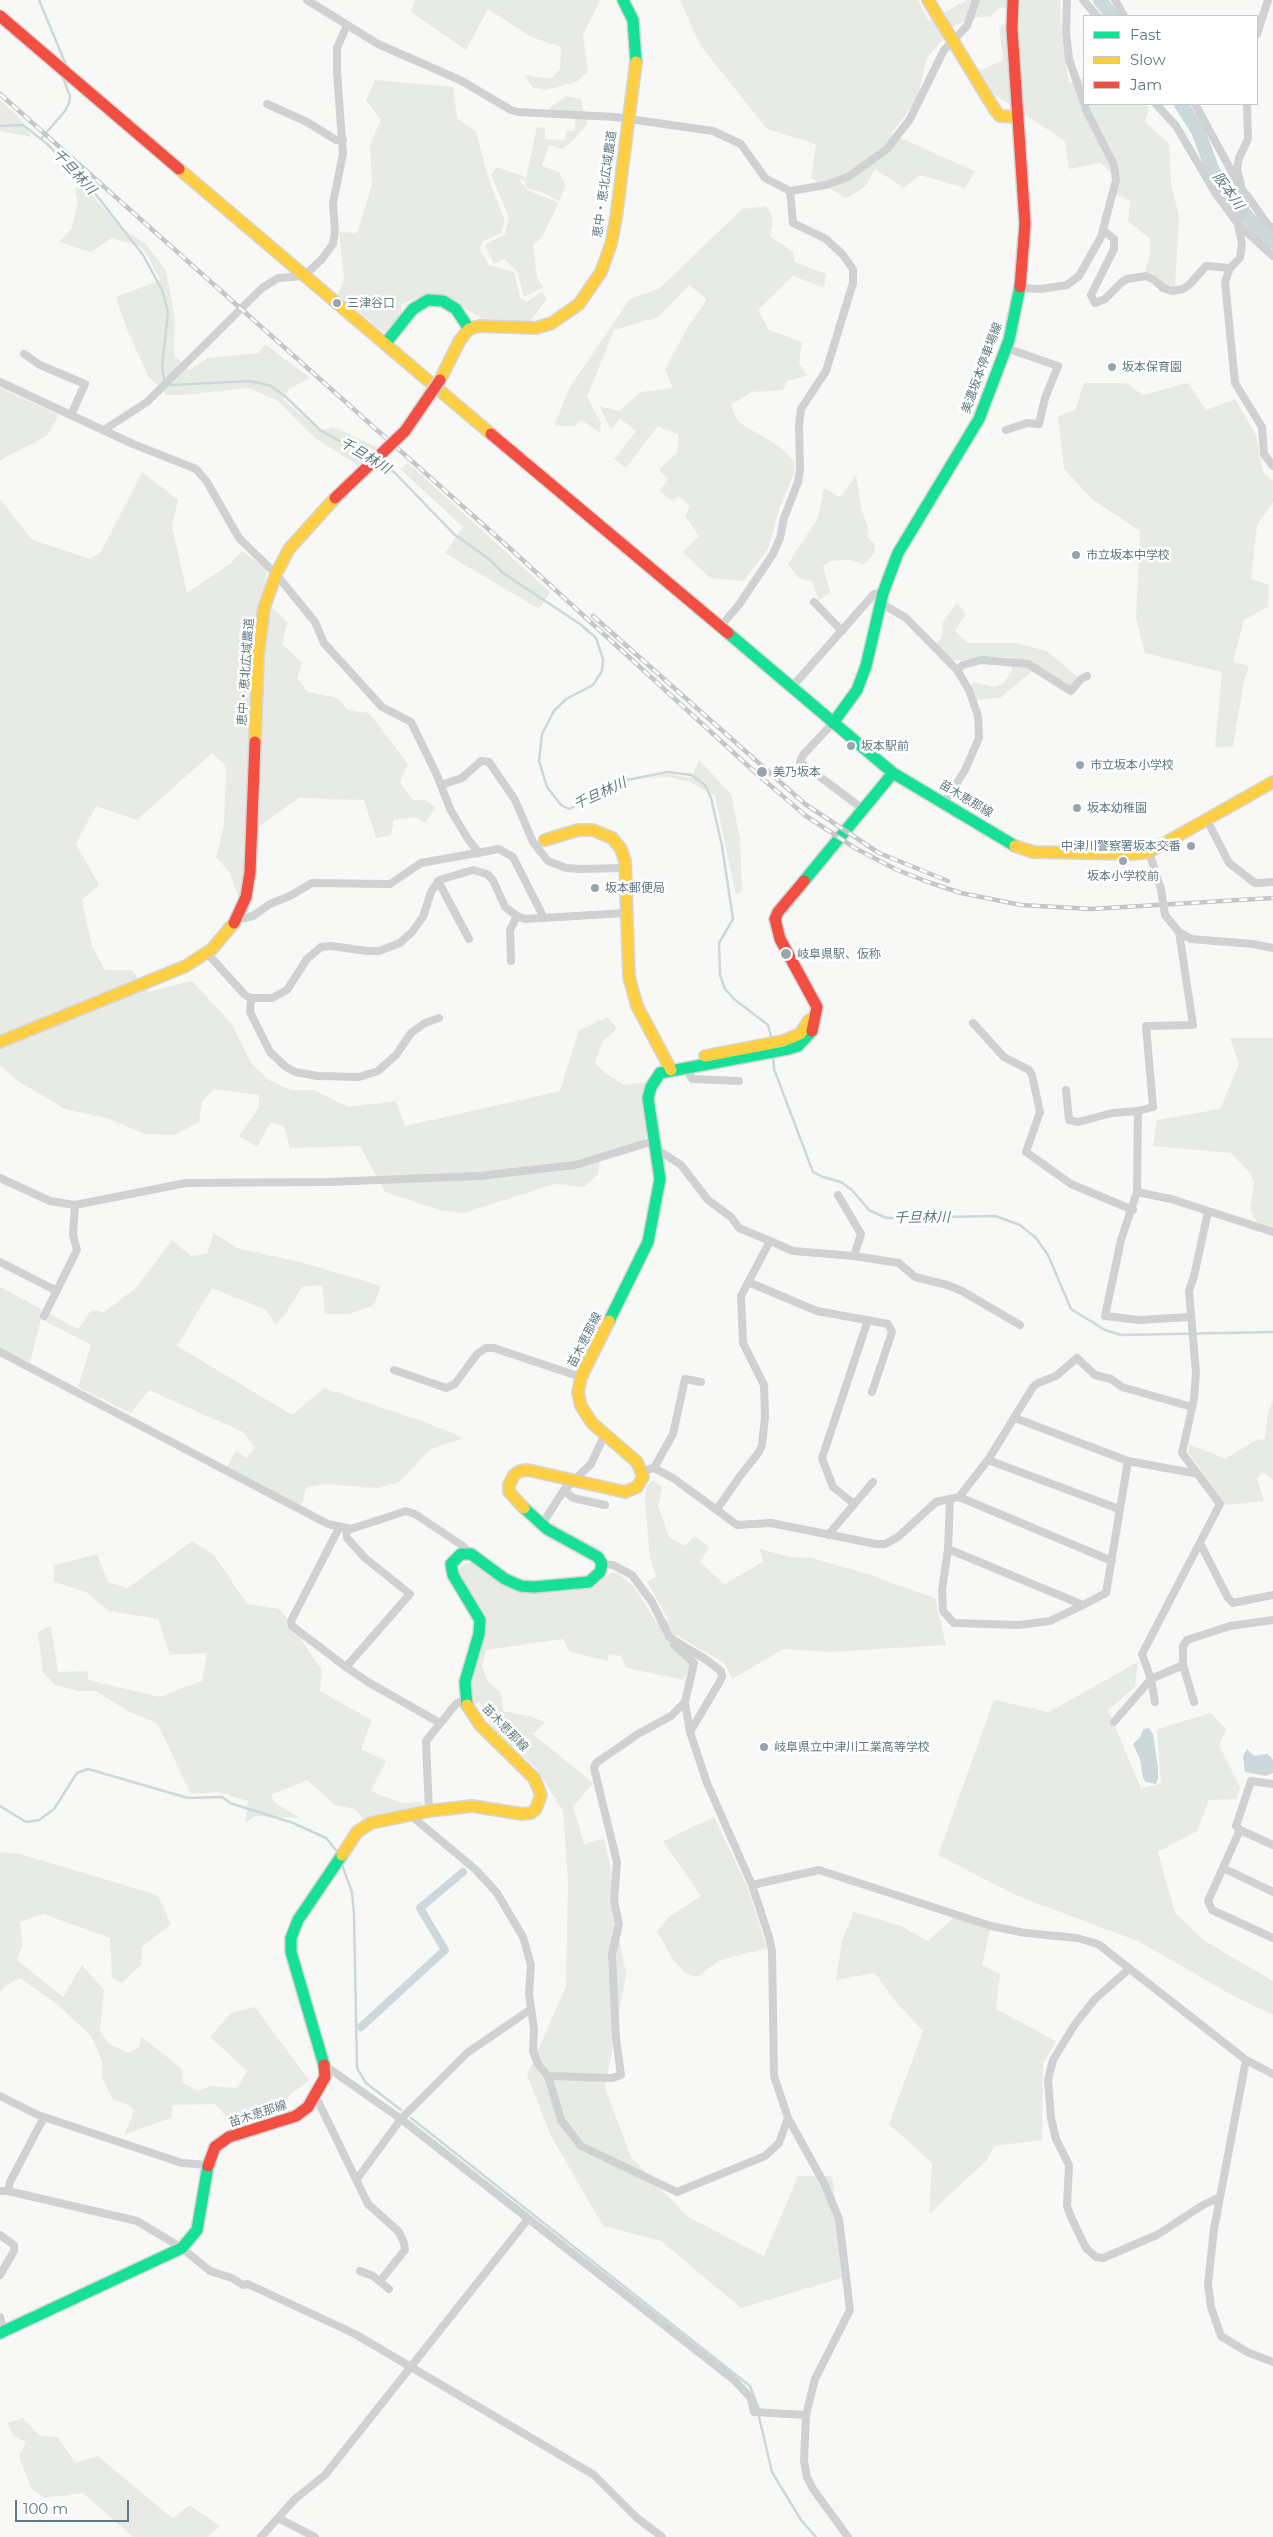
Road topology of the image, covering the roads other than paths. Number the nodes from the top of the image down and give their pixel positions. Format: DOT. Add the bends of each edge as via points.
graph roads {
  1 [pos="307,0"];
  2 [pos="623,0"];
  3 [pos="928,0"];
  4 [pos="976,0"];
  5 [pos="1013,0"];
  6 [pos="1067,0"];
  7 [pos="1083,0"];
  8 [pos="1115,0"];
  9 [pos="1268,0"];
  10 [pos="1096,15"];
  11 [pos="1123,15"];
  12 [pos="0,16"];
  13 [pos="347,26"];
  14 [pos="1258,31"];
  15 [pos="953,42"];
  16 [pos="1083,100"];
  17 [pos="267,104"];
  18 [pos="1085,105"];
  19 [pos="1157,105"];
  20 [pos="1196,105"];
  21 [pos="1247,105"];
  22 [pos="1017,117"];
  23 [pos="628,119"];
  24 [pos="343,140"];
  25 [pos="790,190"];
  26 [pos="1242,190"];
  27 [pos="1248,200"];
  28 [pos="1238,224"];
  29 [pos="1273,228"];
  30 [pos="1103,230"];
  31 [pos="1273,256"];
  32 [pos="1230,268"];
  33 [pos="304,276"];
  34 [pos="1020,288"];
  35 [pos="470,329"];
  36 [pos="385,344"];
  37 [pos="1006,348"];
  38 [pos="24,354"];
  39 [pos="0,382"];
  40 [pos="71,415"];
  41 [pos="104,430"];
  42 [pos="1006,430"];
  43 [pos="1273,466"];
  44 [pos="276,574"];
  45 [pos="882,598"];
  46 [pos="814,602"];
  47 [pos="720,627"];
  48 [pos="842,631"];
  49 [pos="957,670"];
  50 [pos="1087,676"];
  51 [pos="791,688"];
  52 [pos="833,723"];
  53 [pos="893,773"];
  54 [pos="1273,782"];
  55 [pos="441,785"];
  56 [pos="945,802"];
  57 [pos="863,809"];
  58 [pos="1208,820"];
  59 [pos="544,840"];
  60 [pos="479,852"];
  61 [pos="1150,852"];
  62 [pos="625,868"];
  63 [pos="438,881"];
  64 [pos="1273,882"];
  65 [pos="626,913"];
  66 [pos="517,916"];
  67 [pos="544,918"];
  68 [pos="236,920"];
  69 [pos="1179,932"];
  70 [pos="469,939"];
  71 [pos="1273,948"];
  72 [pos="207,953"];
  73 [pos="511,961"];
  74 [pos="251,998"];
  75 [pos="439,1018"];
  76 [pos="973,1023"];
  77 [pos="0,1042"];
  78 [pos="750,1052"];
  79 [pos="686,1067"];
  80 [pos="671,1070"];
  81 [pos="738,1081"];
  82 [pos="1066,1090"];
  83 [pos="1138,1111"];
  84 [pos="654,1145"];
  85 [pos="0,1178"];
  86 [pos="1137,1192"];
  87 [pos="838,1195"];
  88 [pos="75,1205"];
  89 [pos="1133,1210"];
  90 [pos="1208,1212"];
  91 [pos="1273,1232"];
  92 [pos="770,1241"];
  93 [pos="854,1256"];
  94 [pos="0,1262"];
  95 [pos="748,1282"];
  96 [pos="57,1291"];
  97 [pos="44,1316"];
  98 [pos="868,1320"];
  99 [pos="1190,1320"];
  100 [pos="1020,1325"];
  101 [pos="0,1352"];
  102 [pos="394,1370"];
  103 [pos="582,1377"];
  104 [pos="701,1382"];
  105 [pos="872,1392"];
  106 [pos="1192,1407"];
  107 [pos="1015,1418"];
  108 [pos="604,1436"];
  109 [pos="988,1460"];
  110 [pos="1128,1461"];
  111 [pos="654,1468"];
  112 [pos="642,1471"];
  113 [pos="1198,1474"];
  114 [pos="573,1481"];
  115 [pos="873,1482"];
  116 [pos="564,1490"];
  117 [pos="955,1498"];
  118 [pos="853,1503"];
  119 [pos="605,1505"];
  120 [pos="718,1509"];
  121 [pos="1120,1509"];
  122 [pos="542,1524"];
  123 [pos="343,1528"];
  124 [pos="828,1535"];
  125 [pos="1200,1543"];
  126 [pos="948,1549"];
  127 [pos="471,1554"];
  128 [pos="1112,1561"];
  129 [pos="602,1564"];
  130 [pos="1273,1595"];
  131 [pos="1083,1605"];
  132 [pos="1273,1620"];
  133 [pos="670,1638"];
  134 [pos="1183,1665"];
  135 [pos="346,1666"];
  136 [pos="1151,1678"];
  137 [pos="465,1700"];
  138 [pos="685,1702"];
  139 [pos="1155,1702"];
  140 [pos="1194,1702"];
  141 [pos="1114,1722"];
  142 [pos="440,1723"];
  143 [pos="690,1732"];
  144 [pos="1273,1784"];
  145 [pos="429,1811"];
  146 [pos="408,1814"];
  147 [pos="1240,1830"];
  148 [pos="1273,1845"];
  149 [pos="1223,1868"];
  150 [pos="752,1885"];
  151 [pos="1273,1892"];
  152 [pos="1273,1938"];
  153 [pos="1128,1970"];
  154 [pos="531,2009"];
  155 [pos="1246,2060"];
  156 [pos="324,2065"];
  157 [pos="1273,2074"];
  158 [pos="548,2076"];
  159 [pos="315,2095"];
  160 [pos="0,2096"];
  161 [pos="44,2116"];
  162 [pos="788,2118"];
  163 [pos="402,2119"];
  164 [pos="208,2164"];
  165 [pos="357,2178"];
  166 [pos="4,2191"];
  167 [pos="1220,2197"];
  168 [pos="528,2218"];
  169 [pos="0,2235"];
  170 [pos="182,2248"];
  171 [pos="360,2271"];
  172 [pos="0,2275"];
  173 [pos="380,2281"];
  174 [pos="389,2289"];
  175 [pos="0,2318"];
  176 [pos="2,2332"];
  177 [pos="1273,2362"];
  178 [pos="412,2368"];
  179 [pos="806,2415"];
  180 [pos="278,2518"];
  181 [pos="261,2537"];
  182 [pos="315,2537"];
  183 [pos="662,2537"];
  184 [pos="848,2537"];
  1 -- 13 [label="street"];
  2 -- 23 [label="main road, 恵中・恵北広域農道" via="633,20 636,43"];
  3 -- 15 [label="main road"];
  4 -- 15 [label="street" via="967,26"];
  5 -- 22 [label="main road, 美濃坂本停車場線"];
  6 -- 16 [label="street" via="1069,59"];
  7 -- 10 [label="street"];
  8 -- 11 [label="street"];
  9 -- 14 [label="street"];
  12 -- 33 [label="main road"];
  13 -- 23 [label="street" via="378,44 460,80 511,110"];
  13 -- 24 [label="street" via="337,48"];
  15 -- 22 [label="main road" via="997,114"];
  15 -- 25 [label="street" via="934,67 910,119 887,149 842,180"];
  17 -- 24 [label="street" via="307,122 336,140"];
  18 -- 30 [label="street" via="1116,172"];
  19 -- 28 [label="street" via="1176,126 1216,194"];
  20 -- 26 [label="street"];
  21 -- 26 [label="street" via="1248,139 1237,163"];
  22 -- 34 [label="main road, 美濃坂本停車場線" via="1025,195"];
  23 -- 25 [label="street" via="700,128 727,137 745,148 765,178"];
  23 -- 35 [label="main road, 恵中・恵北広域農道" via="611,244 601,272 585,297 566,315 544,325 526,328 479,326"];
  24 -- 33 [label="street" via="341,170 333,203 333,244"];
  25 -- 47 [label="street" via="793,223 826,239 842,254 853,269 853,283 826,370 801,409 798,425 800,470 780,538 738,606"];
  26 -- 27 [label="street"];
  27 -- 28 [label="street"];
  27 -- 29 [label="street"];
  28 -- 31 [label="street"];
  28 -- 32 [label="street" via="1242,244 1240,258"];
  30 -- 32 [label="street" via="1114,239 1114,248 1091,295 1095,302 1105,299 1127,280 1146,276 1172,291 1189,285 1206,266"];
  30 -- 34 [label="street" via="1089,259 1073,281 1040,289"];
  32 -- 43 [label="street" via="1225,282 1235,383 1262,427 1264,454"];
  33 -- 36 [label="main road"];
  33 -- 41 [label="street" via="278,278 262,288 148,402"];
  34 -- 37 [label="main road, 美濃坂本停車場線"];
  35 -- 36 [label="main road" via="456,309 442,301 428,300 412,309"];
  35 -- 44 [label="main road, 恵中・恵北広域農道, bridge" via="460,340 418,415 298,538"];
  36 -- 47 [label="main road"];
  37 -- 42 [label="street" via="1058,366 1039,424 1027,423"];
  37 -- 45 [label="main road, 美濃坂本停車場線" via="979,419 905,538"];
  38 -- 40 [label="street" via="40,365 85,384"];
  39 -- 40 [label="street"];
  40 -- 41 [label="street"];
  41 -- 44 [label="street" via="196,470 208,482 239,538"];
  44 -- 55 [label="street" via="316,622 324,643 382,707 411,722"];
  44 -- 68 [label="main road, 恵中・恵北広域農道" via="261,628 250,872 246,896"];
  45 -- 48 [label="street" via="874,594"];
  45 -- 49 [label="street"];
  45 -- 52 [label="main road, 美濃坂本停車場線" via="857,690"];
  46 -- 48 [label="street"];
  47 -- 51 [label="main road"];
  48 -- 51 [label="street"];
  49 -- 50 [label="street" via="981,660 1028,664 1071,691"];
  49 -- 56 [label="street" via="968,690 980,730 965,770"];
  51 -- 52 [label="main road"];
  52 -- 53 [label="main road"];
  52 -- 57 [label="street" via="800,762"];
  53 -- 56 [label="main road, 苗木恵那線"];
  53 -- 57 [label="main road, 苗木恵那線"];
  54 -- 58 [label="main road, 苗木恵那線"];
  55 -- 60 [label="street" via="451,811"];
  55 -- 62 [label="street" via="466,776 481,761 489,762 516,800 533,842 548,860 573,868"];
  56 -- 61 [label="main road, 苗木恵那線" via="1020,849 1032,852"];
  57 -- 78 [label="main road, 苗木恵那線" via="775,919 780,939 817,1007 812,1029 798,1046 785,1045"];
  58 -- 61 [label="main road, 苗木恵那線"];
  58 -- 64 [label="street" via="1230,863 1255,883"];
  59 -- 62 [label="main road" via="578,830 599,832 617,844 624,855"];
  60 -- 67 [label="street" via="499,849 513,857"];
  60 -- 68 [label="street" via="421,862 390,884 312,883 253,916"];
  61 -- 69 [label="street, bridge" via="1165,915"];
  62 -- 65 [label="main road"];
  63 -- 66 [label="street" via="463,871 480,871 493,880 505,906"];
  63 -- 70 [label="street"];
  63 -- 74 [label="street" via="420,921 400,943 368,951 321,947 306,959 287,990 272,998"];
  65 -- 67 [label="street"];
  65 -- 80 [label="main road" via="627,967 632,993"];
  66 -- 67 [label="street"];
  66 -- 73 [label="street" via="510,930"];
  68 -- 72 [label="main road, 恵中・恵北広域農道"];
  69 -- 71 [label="street" via="1191,939"];
  69 -- 83 [label="street" via="1193,1024 1146,1026 1153,1106"];
  72 -- 74 [label="street" via="239,990"];
  72 -- 77 [label="main road, 恵中・恵北広域農道" via="166,975"];
  74 -- 75 [label="street" via="250,1012 270,1052 294,1072 318,1076 358,1077 378,1071 393,1059 411,1033"];
  76 -- 89 [label="street" via="1004,1057 1029,1070 1032,1075 1040,1112 1026,1152 1071,1184"];
  78 -- 79 [label="main road, 苗木恵那線"];
  78 -- 80 [label="main road, 苗木恵那線" via="700,1058"];
  79 -- 80 [label="main road, 苗木恵那線"];
  79 -- 81 [label="street" via="692,1079"];
  80 -- 84 [label="main road, 苗木恵那線" via="660,1073 654,1080 648,1098"];
  82 -- 83 [label="street" via="1069,1120 1078,1122 1112,1113"];
  83 -- 86 [label="street"];
  84 -- 88 [label="street" via="575,1166 480,1176 186,1184"];
  84 -- 92 [label="street" via="681,1165 708,1200 731,1217 739,1228"];
  84 -- 103 [label="main road, 苗木恵那線" via="659,1189 648,1242"];
  85 -- 88 [label="street" via="50,1200"];
  86 -- 89 [label="street"];
  86 -- 90 [label="street"];
  87 -- 93 [label="street" via="861,1234"];
  88 -- 96 [label="street" via="73,1235 77,1250"];
  89 -- 99 [label="street" via="1114,1266 1105,1316"];
  90 -- 91 [label="street"];
  90 -- 99 [label="street" via="1189,1291"];
  92 -- 93 [label="street" via="793,1251"];
  92 -- 95 [label="street"];
  93 -- 100 [label="street" via="899,1263 915,1277 962,1291"];
  94 -- 96 [label="street"];
  95 -- 98 [label="street" via="817,1311"];
  95 -- 120 [label="street" via="741,1296 741,1325 743,1343 764,1385 762,1445"];
  96 -- 97 [label="street"];
  98 -- 105 [label="street" via="888,1324 892,1332"];
  98 -- 118 [label="street" via="822,1458 833,1487"];
  99 -- 106 [label="street" via="1196,1373"];
  101 -- 123 [label="street" via="314,1517"];
  102 -- 103 [label="street" via="446,1388 455,1384 477,1354 486,1348 494,1348"];
  103 -- 108 [label="main road, 苗木恵那線" via="578,1393 581,1406"];
  104 -- 111 [label="street" via="684,1379 673,1434"];
  106 -- 107 [label="street" via="1122,1387 1111,1379 1096,1375 1077,1358 1056,1376 1033,1387"];
  106 -- 113 [label="street" via="1182,1453"];
  107 -- 109 [label="street"];
  107 -- 110 [label="street"];
  108 -- 112 [label="main road, 苗木恵那線" via="637,1462"];
  108 -- 114 [label="street" via="591,1464"];
  109 -- 117 [label="street"];
  109 -- 121 [label="street"];
  110 -- 113 [label="street"];
  110 -- 121 [label="street"];
  111 -- 112 [label="street"];
  111 -- 120 [label="street"];
  112 -- 114 [label="main road" via="643,1477 638,1486 624,1492"];
  113 -- 125 [label="street" via="1220,1504"];
  114 -- 116 [label="street"];
  114 -- 122 [label="main road" via="528,1470 514,1475 509,1485 510,1492"];
  115 -- 118 [label="street"];
  116 -- 119 [label="street" via="573,1498"];
  116 -- 122 [label="street"];
  117 -- 124 [label="street" via="936,1502 898,1537 885,1544"];
  117 -- 126 [label="street"];
  117 -- 128 [label="street"];
  118 -- 124 [label="street"];
  120 -- 124 [label="street" via="736,1525 771,1523"];
  121 -- 128 [label="street"];
  122 -- 129 [label="main road" via="570,1544 588,1550"];
  123 -- 127 [label="street" via="358,1528 406,1511 431,1524"];
  123 -- 135 [label="street" via="291,1621 292,1626"];
  123 -- 135 [label="street" via="347,1538 365,1558 410,1594"];
  125 -- 130 [label="street" via="1233,1603"];
  125 -- 136 [label="street" via="1142,1654"];
  126 -- 131 [label="street"];
  126 -- 131 [label="street" via="943,1611 954,1623 1018,1625 1050,1621"];
  127 -- 129 [label="main road" via="505,1579 534,1587 588,1582 600,1572"];
  127 -- 137 [label="main road, 苗木恵那線" via="461,1554 454,1559 450,1570 480,1620 479,1634 466,1673"];
  128 -- 131 [label="street" via="1106,1593"];
  129 -- 133 [label="street" via="613,1565 632,1575 652,1602"];
  132 -- 134 [label="street" via="1230,1626 1187,1640 1183,1646"];
  133 -- 138 [label="street" via="676,1649 694,1664"];
  133 -- 143 [label="street" via="705,1659 720,1671 722,1677"];
  134 -- 136 [label="street"];
  134 -- 140 [label="street"];
  135 -- 142 [label="street"];
  136 -- 139 [label="street"];
  136 -- 141 [label="street"];
  137 -- 142 [label="street" via="456,1704"];
  137 -- 145 [label="main road, 苗木恵那線" via="475,1719 534,1778 540,1788 540,1802 531,1813 522,1814 472,1806"];
  138 -- 143 [label="street"];
  138 -- 158 [label="street" via="671,1716 638,1734 596,1763 594,1768 617,1862 614,1901 619,1924 612,1954 621,2075 612,2078"];
  142 -- 145 [label="street" via="426,1741"];
  143 -- 150 [label="street" via="707,1783"];
  144 -- 147 [label="street" via="1251,1781 1236,1826"];
  145 -- 146 [label="main road, 苗木恵那線"];
  146 -- 154 [label="street" via="475,1869 513,1917 531,1965"];
  146 -- 156 [label="main road, 苗木恵那線" via="371,1822 356,1832 292,1932 291,1952"];
  147 -- 148 [label="street"];
  147 -- 149 [label="street"];
  149 -- 151 [label="street"];
  149 -- 152 [label="street" via="1209,1897 1212,1910"];
  150 -- 153 [label="street" via="819,1870 991,1926 1098,1944"];
  150 -- 162 [label="street" via="772,1951 772,2063"];
  153 -- 155 [label="street"];
  153 -- 167 [label="street" via="1095,1999 1075,2024 1053,2060 1048,2080 1056,2139 1069,2166 1067,2206 1071,2217 1086,2248 1096,2257 1103,2258 1151,2238"];
  154 -- 158 [label="street" via="533,2052"];
  154 -- 163 [label="street" via="467,2053"];
  155 -- 157 [label="street"];
  155 -- 167 [label="street"];
  156 -- 159 [label="main road, 苗木恵那線" via="325,2077"];
  156 -- 163 [label="street"];
  158 -- 162 [label="street" via="561,2120 581,2146 677,2192 765,2156 779,2143"];
  159 -- 164 [label="main road, 苗木恵那線" via="308,2107 296,2116 229,2137 211,2152"];
  159 -- 165 [label="street"];
  160 -- 161 [label="street"];
  161 -- 164 [label="street" via="182,2163"];
  161 -- 166 [label="street"];
  162 -- 179 [label="street" via="824,2183 839,2219 850,2300 846,2320 816,2379"];
  163 -- 165 [label="street"];
  163 -- 168 [label="street"];
  164 -- 170 [label="main road, 苗木恵那線" via="197,2230"];
  165 -- 173 [label="street" via="368,2204 399,2232 404,2243 405,2250"];
  166 -- 170 [label="street" via="137,2221"];
  167 -- 177 [label="street" via="1208,2284 1211,2308 1220,2336"];
  168 -- 178 [label="street"];
  168 -- 179 [label="street" via="745,2390 751,2398 754,2412"];
  169 -- 172 [label="street" via="14,2245 14,2252"];
  170 -- 176 [label="main road, 苗木恵那線"];
  170 -- 178 [label="street" via="210,2271 334,2322"];
  171 -- 173 [label="street"];
  173 -- 174 [label="street"];
  175 -- 176 [label="street"];
  178 -- 180 [label="street" via="325,2475"];
  178 -- 183 [label="street" via="594,2475 636,2517"];
  179 -- 184 [label="street" via="804,2461 807,2476"];
  180 -- 181 [label="street"];
  180 -- 182 [label="street"];
}
